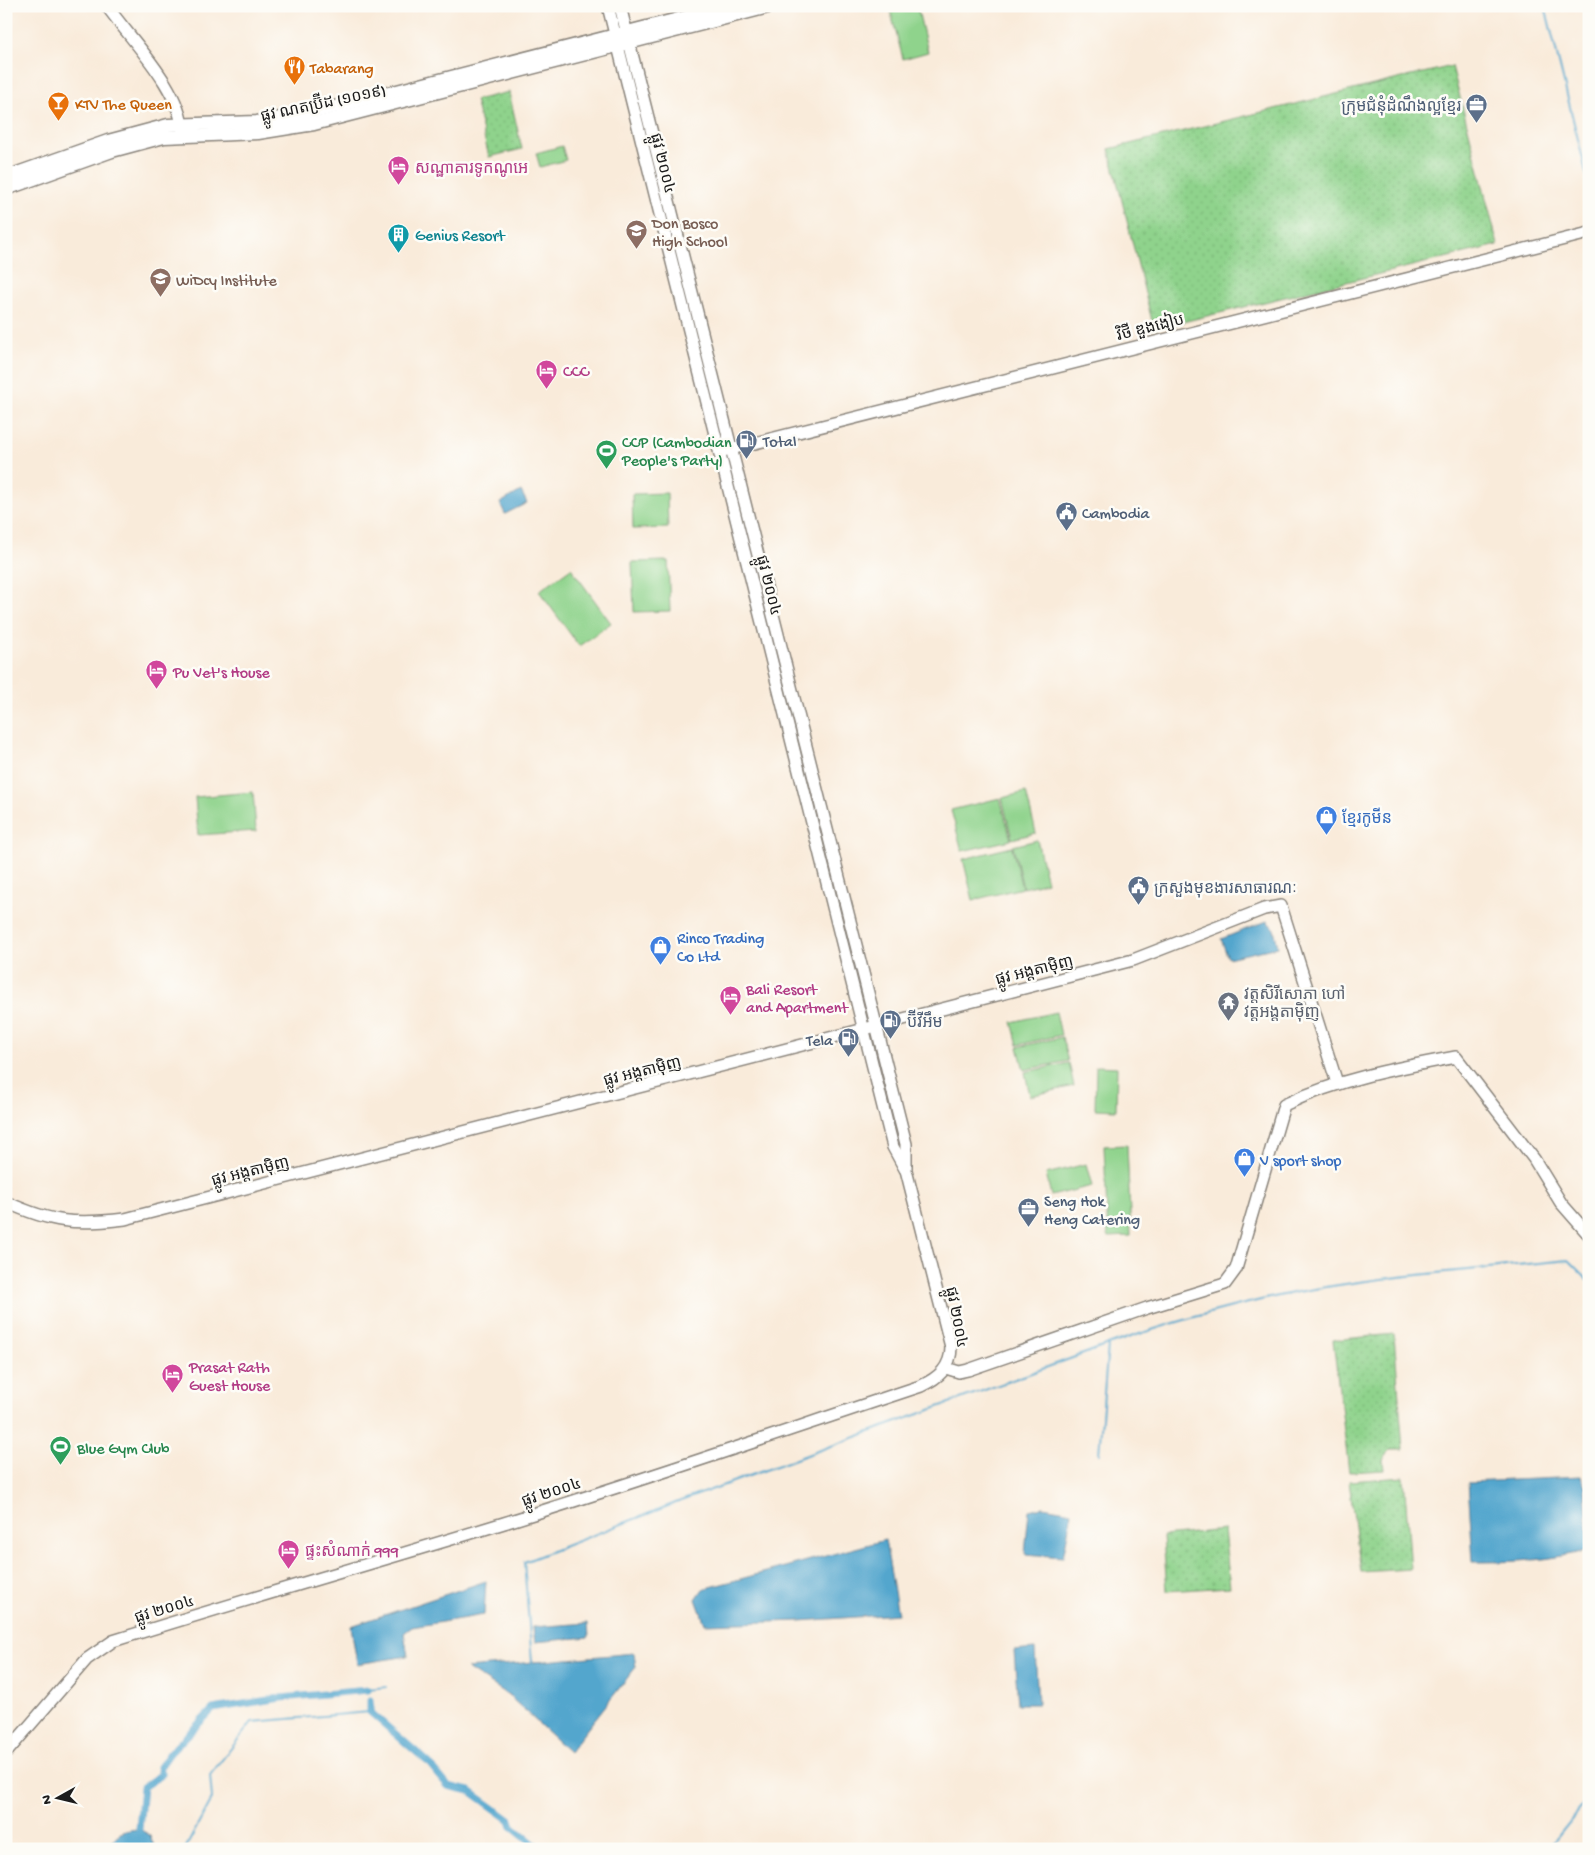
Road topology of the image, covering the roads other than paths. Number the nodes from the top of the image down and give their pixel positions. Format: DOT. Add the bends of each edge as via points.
graph roads {
  1 [pos="107,6"];
  2 [pos="608,6"];
  3 [pos="620,6"];
  4 [pos="728,6"];
  5 [pos="772,6"];
  6 [pos="623,40"];
  7 [pos="183,130"];
  8 [pos="6,178"];
  9 [pos="6,189"];
  10 [pos="1589,233"];
  11 [pos="731,449"];
  12 [pos="719,452"];
  13 [pos="876,1026"];
  14 [pos="864,1029"];
  15 [pos="1337,1083"];
  16 [pos="906,1170"];
  17 [pos="6,1202"];
  18 [pos="1589,1235"];
  19 [pos="946,1368"];
  20 [pos="6,1753"];
  1 -- 7 [label="main road" via="165,82 181,114"];
  2 -- 6 [label="main road, ផ្លូវ ២០០៤"];
  3 -- 6 [label="main road, ផ្លូវ ២០០៤"];
  4 -- 6 [label="main road"];
  5 -- 6 [label="main road"];
  6 -- 7 [label="main road, ផ្លូវ ណតប្រ៊ីដ (១០១៩)" via="285,130 242,134"];
  6 -- 11 [label="main road, ផ្លូវ ២០០៤"];
  6 -- 12 [label="main road, ផ្លូវ ២០០៤"];
  7 -- 8 [label="main road, ផ្លូវ ណតប្រ៊ីដ (១០១៩)" via="132,134"];
  7 -- 9 [label="main road, ផ្លូវ ណតប្រ៊ីដ (១០១៩)" via="136,143"];
  10 -- 11 [label="main road, វិថី ឌួងងៀប"];
  11 -- 12 [label="main road, វិថី ឌួងងៀប"];
  11 -- 13 [label="main road, ផ្លូវ ២០០៤"];
  12 -- 14 [label="main road, ផ្លូវ ២០០៤"];
  13 -- 14 [label="main road, ផ្លូវ អង្តតាម៉ិញ"];
  13 -- 15 [label="main road, ផ្លូវ អង្តតាម៉ិញ" via="1133,960 1264,909 1281,906"];
  13 -- 16 [label="main road, ផ្លូវ ២០០៤" via="906,1144"];
  14 -- 16 [label="main road, ផ្លូវ ២០០៤" via="893,1147"];
  14 -- 17 [label="main road, ផ្លូវ អង្តតាម៉ិញ" via="125,1219 73,1223 55,1221"];
  15 -- 18 [label="main road" via="1456,1057 1534,1159 1561,1203"];
  15 -- 19 [label="main road" via="1284,1105 1236,1269 1225,1284 968,1370 959,1372"];
  16 -- 19 [label="main road, ផ្លូវ ២០០៤" via="949,1341 951,1352"];
  19 -- 20 [label="main road, ផ្លូវ ២០០៤" via="921,1386 684,1465 113,1641 87,1659"];
}
